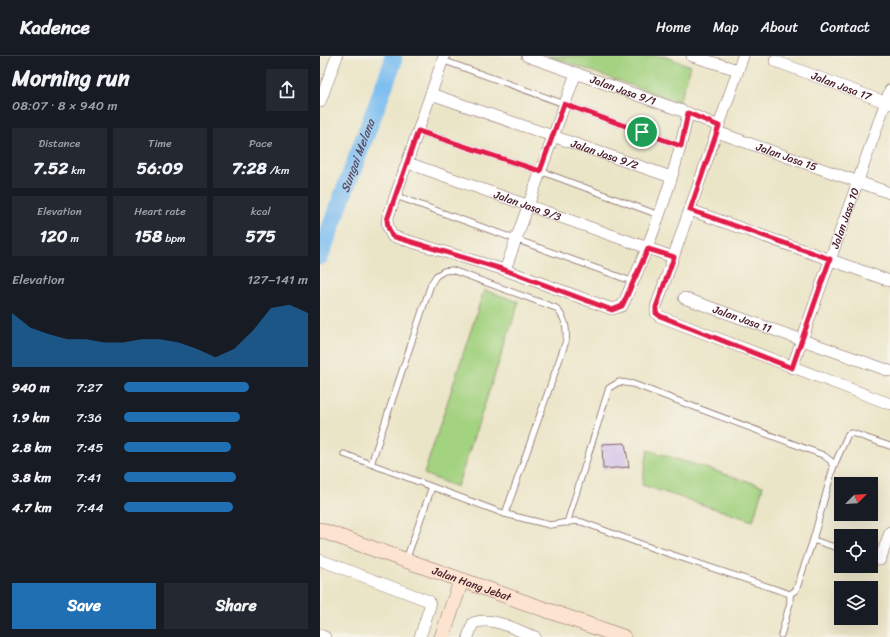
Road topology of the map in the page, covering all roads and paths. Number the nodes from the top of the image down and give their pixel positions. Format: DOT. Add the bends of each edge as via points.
graph roads {
  1 [pos="336,56"];
  2 [pos="527,56"];
  3 [pos="692,56"];
  4 [pos="743,56"];
  5 [pos="443,58"];
  6 [pos="775,61"];
  7 [pos="738,70"];
  8 [pos="576,73"];
  9 [pos="890,90"];
  10 [pos="431,94"];
  11 [pos="320,102"];
  12 [pos="888,103"];
  13 [pos="564,104"];
  14 [pos="688,113"];
  15 [pos="718,129"];
  16 [pos="418,131"];
  17 [pos="552,136"];
  18 [pos="681,146"];
  19 [pos="408,163"];
  20 [pos="540,171"];
  21 [pos="671,177"];
  22 [pos="857,182"];
  23 [pos="890,193"];
  24 [pos="396,196"];
  25 [pos="528,206"];
  26 [pos="690,210"];
  27 [pos="659,215"];
  28 [pos="516,239"];
  29 [pos="648,249"];
  30 [pos="674,257"];
  31 [pos="830,259"];
  32 [pos="505,270"];
  33 [pos="890,281"];
  34 [pos="634,282"];
  35 [pos="684,298"];
  36 [pos="801,340"];
  37 [pos="792,368"];
  38 [pos="890,371"];
  39 [pos="890,404"];
  40 [pos="890,446"];
  41 [pos="344,454"];
  42 [pos="371,464"];
  43 [pos="833,468"];
  44 [pos="432,487"];
  45 [pos="505,514"];
  46 [pos="567,523"];
  47 [pos="320,530"];
  48 [pos="890,532"];
  49 [pos="813,540"];
  50 [pos="834,547"];
  51 [pos="878,555"];
  52 [pos="320,560"];
  53 [pos="406,561"];
  54 [pos="461,581"];
  55 [pos="790,594"];
  56 [pos="518,634"];
  57 [pos="320,635"];
  58 [pos="781,635"];
  59 [pos="325,637"];
  60 [pos="420,637"];
  61 [pos="442,637"];
  62 [pos="468,637"];
  63 [pos="535,637"];
  64 [pos="623,637"];
  1 -- 11 [label="street"];
  2 -- 8 [label="street, Jalan Jasa 9/1"];
  3 -- 7 [label="street"];
  4 -- 7 [label="street"];
  5 -- 10 [label="street"];
  5 -- 13 [label="lane"];
  6 -- 12 [label="street, Jalan Jasa 17"];
  7 -- 15 [label="street"];
  8 -- 13 [label="street"];
  8 -- 14 [label="street, Jalan Jasa 9/1"];
  9 -- 12 [label="street, Jalan Jasa 10"];
  10 -- 16 [label="street"];
  10 -- 17 [label="street, Jalan Jasa 9/2"];
  12 -- 22 [label="street, Jalan Jasa 10"];
  13 -- 17 [label="street"];
  13 -- 18 [label="lane"];
  14 -- 15 [label="street, Jalan Jasa 9/1"];
  14 -- 18 [label="street"];
  15 -- 22 [label="street, Jalan Jasa 15"];
  15 -- 26 [label="street"];
  16 -- 19 [label="street"];
  16 -- 20 [label="lane"];
  17 -- 20 [label="street"];
  17 -- 21 [label="street, Jalan Jasa 9/2"];
  18 -- 21 [label="street"];
  19 -- 24 [label="street"];
  19 -- 25 [label="street, Jalan Jasa 9/3"];
  20 -- 25 [label="street"];
  20 -- 27 [label="lane"];
  21 -- 27 [label="street"];
  22 -- 23 [label="street, Jalan Jasa 15"];
  22 -- 31 [label="street, Jalan Jasa 10"];
  24 -- 28 [label="lane"];
  24 -- 32 [label="street" via="387,220 392,236"];
  25 -- 28 [label="street"];
  25 -- 29 [label="street, Jalan Jasa 9/3"];
  26 -- 30 [label="street"];
  26 -- 31 [label="street"];
  27 -- 29 [label="street"];
  28 -- 32 [label="street"];
  28 -- 34 [label="lane"];
  29 -- 30 [label="street, Jalan Jasa 9/3"];
  29 -- 34 [label="street"];
  30 -- 37 [label="street" via="656,313"];
  31 -- 33 [label="street"];
  31 -- 36 [label="street, Jalan Jasa 10"];
  32 -- 34 [label="street" via="612,310 622,306"];
  35 -- 36 [label="street, Jalan Jasa 11"];
  36 -- 37 [label="street, Jalan Jasa 10"];
  36 -- 38 [label="street, Jalan Jasa 11"];
  37 -- 39 [label="street"];
  40 -- 43 [label="lane" via="850,433"];
  41 -- 42 [label="lane"];
  42 -- 44 [label="lane"];
  42 -- 45 [label="lane" via="431,284 436,276 452,270 556,308 567,326 566,341"];
  43 -- 46 [label="lane" via="831,461 823,455 633,384 619,382 609,388"];
  43 -- 49 [label="lane"];
  44 -- 45 [label="lane"];
  44 -- 53 [label="lane"];
  45 -- 46 [label="lane" via="550,525"];
  46 -- 55 [label="lane" via="582,522"];
  47 -- 53 [label="street, Jalan Hang Jebat"];
  48 -- 51 [label="street"];
  49 -- 50 [label="lane"];
  49 -- 55 [label="lane" via="796,590"];
  52 -- 60 [label="street" via="429,601 430,606"];
  53 -- 54 [label="street, Jalan Hang Jebat"];
  54 -- 61 [label="street"];
  54 -- 64 [label="street, Jalan Hang Jebat"];
  55 -- 58 [label="lane"];
  56 -- 62 [label="street" via="492,620 483,620 473,623"];
  56 -- 63 [label="street"];
  57 -- 59 [label="street"];
}
